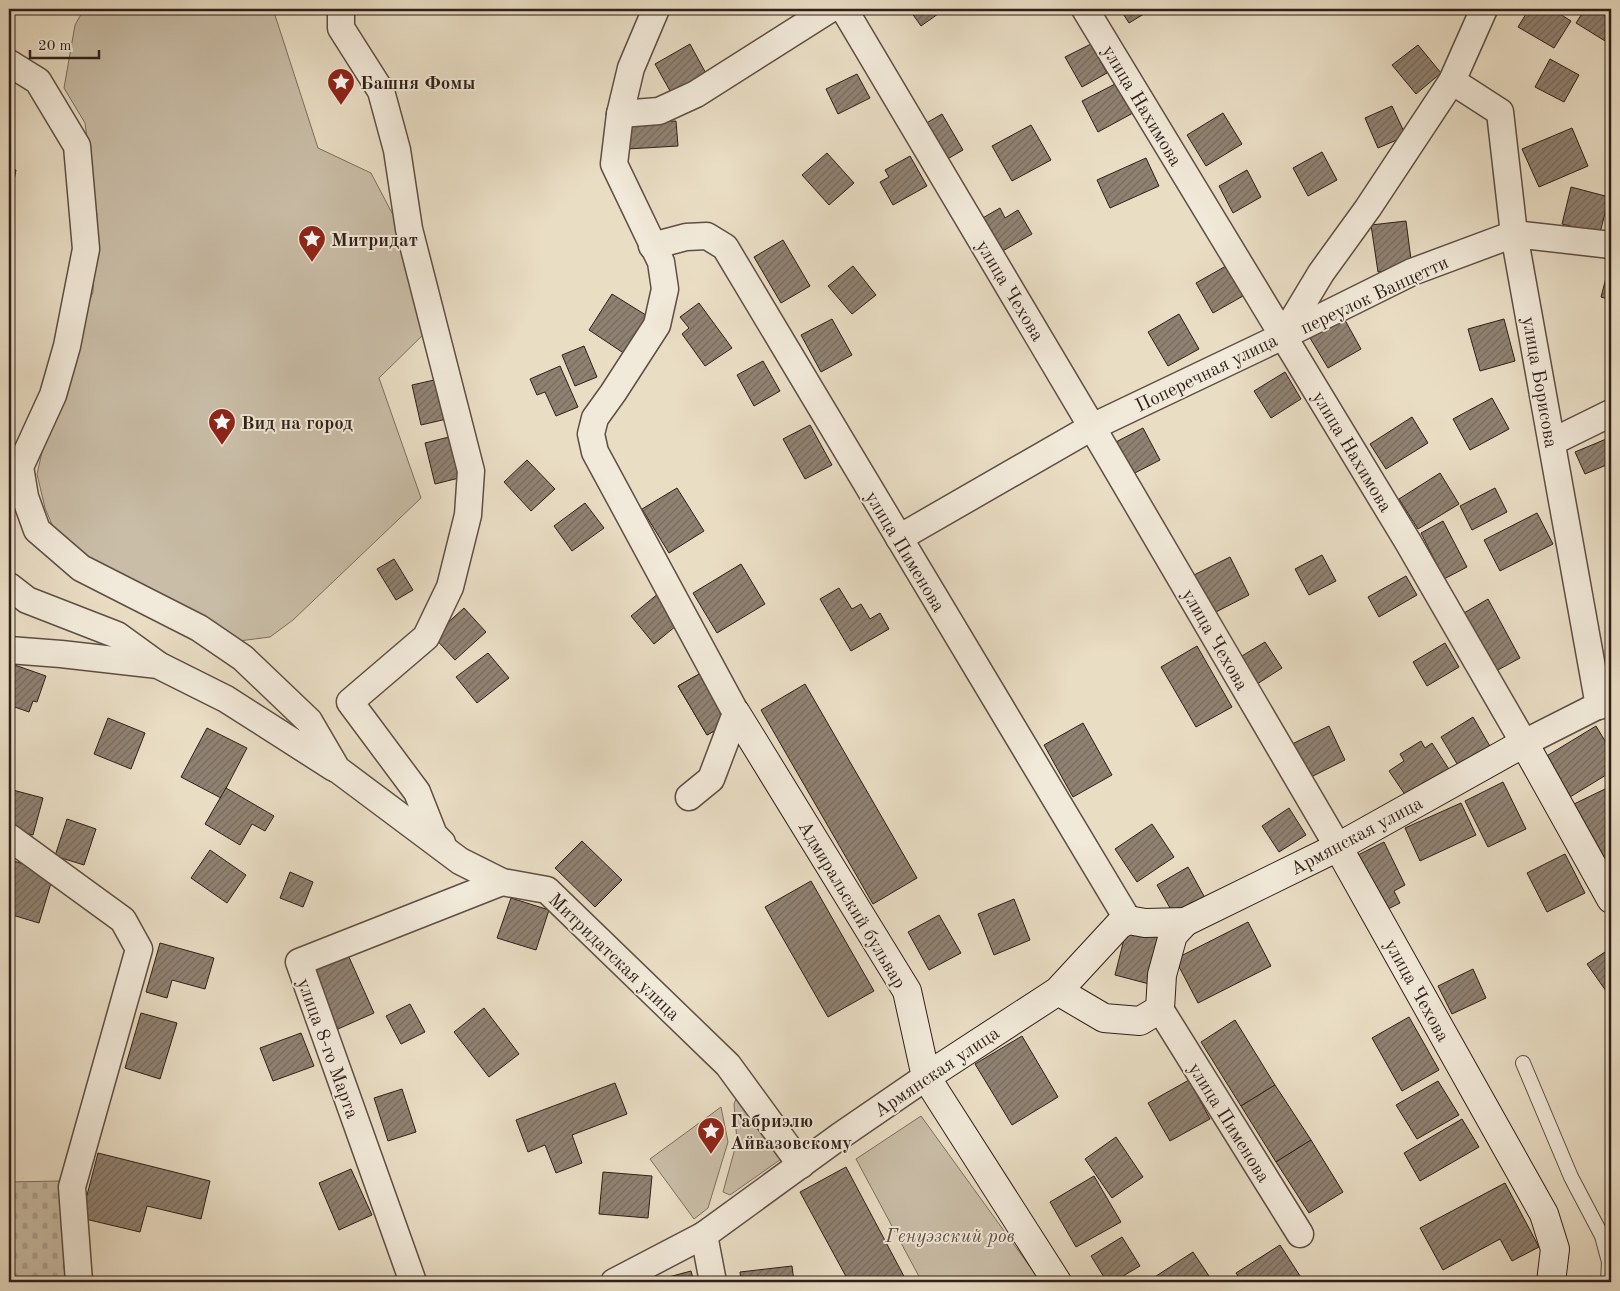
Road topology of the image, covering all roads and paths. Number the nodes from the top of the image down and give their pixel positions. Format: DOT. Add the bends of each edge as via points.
graph roads {
  1 [pos="341,9"];
  2 [pos="656,9"];
  3 [pos="830,9"];
  4 [pos="844,9"];
  5 [pos="1086,9"];
  6 [pos="1484,9"];
  7 [pos="9,63"];
  8 [pos="1452,81"];
  9 [pos="620,114"];
  10 [pos="1514,234"];
  11 [pos="1611,245"];
  12 [pos="652,246"];
  13 [pos="1283,336"];
  14 [pos="1611,413"];
  15 [pos="1092,427"];
  16 [pos="1552,442"];
  17 [pos="899,538"];
  18 [pos="9,586"];
  19 [pos="9,650"];
  20 [pos="158,665"];
  21 [pos="1605,702"];
  22 [pos="736,713"];
  23 [pos="1524,743"];
  24 [pos="337,769"];
  25 [pos="689,797"];
  26 [pos="9,837"];
  27 [pos="1338,847"];
  28 [pos="460,860"];
  29 [pos="502,882"];
  30 [pos="1611,899"];
  31 [pos="1128,920"];
  32 [pos="1185,922"];
  33 [pos="1058,991"];
  34 [pos="1160,1009"];
  35 [pos="1523,1063"];
  36 [pos="926,1076"];
  37 [pos="801,1165"];
  38 [pos="1300,1234"];
  39 [pos="704,1235"];
  40 [pos="78,1282"];
  41 [pos="413,1282"];
  42 [pos="614,1282"];
  43 [pos="713,1282"];
  44 [pos="1057,1282"];
  45 [pos="1551,1282"];
  46 [pos="1608,1282"];
  1 -- 28 [label="street" via="341,28 381,91 397,150 409,229 471,472 468,514 450,587 426,637 350,702 417,792 434,835"];
  2 -- 9 [label="street" via="631,68"];
  3 -- 9 [label="street" via="696,94 659,111"];
  4 -- 15 [label="street, улица Чехова"];
  5 -- 13 [label="street, улица Нахимова"];
  6 -- 8 [label="street, Поперечная улица"];
  7 -- 24 [label="street, Митридатская улица" via="38,81 77,146 86,249 67,346 53,395 20,467 25,497 37,530 81,568 199,628 243,658 310,721"];
  8 -- 10 [label="street, улица Борисова" via="1500,112"];
  8 -- 13 [label="street, Поперечная улица" via="1321,273"];
  9 -- 12 [label="street" via="614,164"];
  10 -- 11 [label="street, переулок Ванцетти"];
  10 -- 13 [label="street, переулок Ванцетти" via="1412,272"];
  10 -- 16 [label="street, улица Борисова"];
  12 -- 17 [label="street, улица Пименова" via="686,236 707,236 725,247"];
  12 -- 22 [label="street" via="661,262 664,288 657,325 595,418 591,434 595,452"];
  13 -- 15 [label="street, Поперечная улица"];
  13 -- 23 [label="street, улица Нахимова" via="1408,542"];
  14 -- 16 [label="street"];
  15 -- 17 [label="street, Поперечная улица"];
  15 -- 27 [label="street, улица Чехова"];
  16 -- 21 [label="street, улица Борисова"];
  17 -- 31 [label="street, улица Пименова"];
  18 -- 20 [label="street" via="27,600 117,635"];
  19 -- 20 [label="street"];
  20 -- 24 [label="street" via="226,699"];
  21 -- 23 [label="street"];
  22 -- 25 [label="street" via="711,779"];
  22 -- 36 [label="street, Адмиральский бульвар" via="907,991"];
  23 -- 27 [label="street, Армянская улица"];
  23 -- 30 [label="street, улица Нахимова"];
  24 -- 28 [label="street, Митридатская улица"];
  26 -- 40 [label="street" via="123,920 139,950 72,1187"];
  27 -- 32 [label="street, Армянская улица"];
  27 -- 45 [label="street, улица Чехова" via="1544,1214 1555,1249"];
  28 -- 29 [label="street, Митридатская улица"];
  29 -- 37 [label="street, Митридатская улица" via="547,890 728,1066"];
  29 -- 41 [label="street, улица 8-го Марта" via="299,962"];
  31 -- 32 [label="street, Армянская улица"];
  31 -- 33 [label="street, Армянская улица"];
  32 -- 34 [label="street, Армянская улица" via="1173,935 1162,975"];
  33 -- 34 [label="street" via="1104,1018 1140,1021"];
  33 -- 36 [label="street, Армянская улица"];
  34 -- 38 [label="street, улица Пименова"];
  35 -- 46 [label="lane" via="1571,1177 1602,1236 1609,1262"];
  36 -- 37 [label="street, Армянская улица"];
  36 -- 44 [label="street, Адмиральский бульвар"];
  37 -- 39 [label="street, Армянская улица"];
  39 -- 42 [label="street, Армянская улица"];
  39 -- 43 [label="street"];
}
